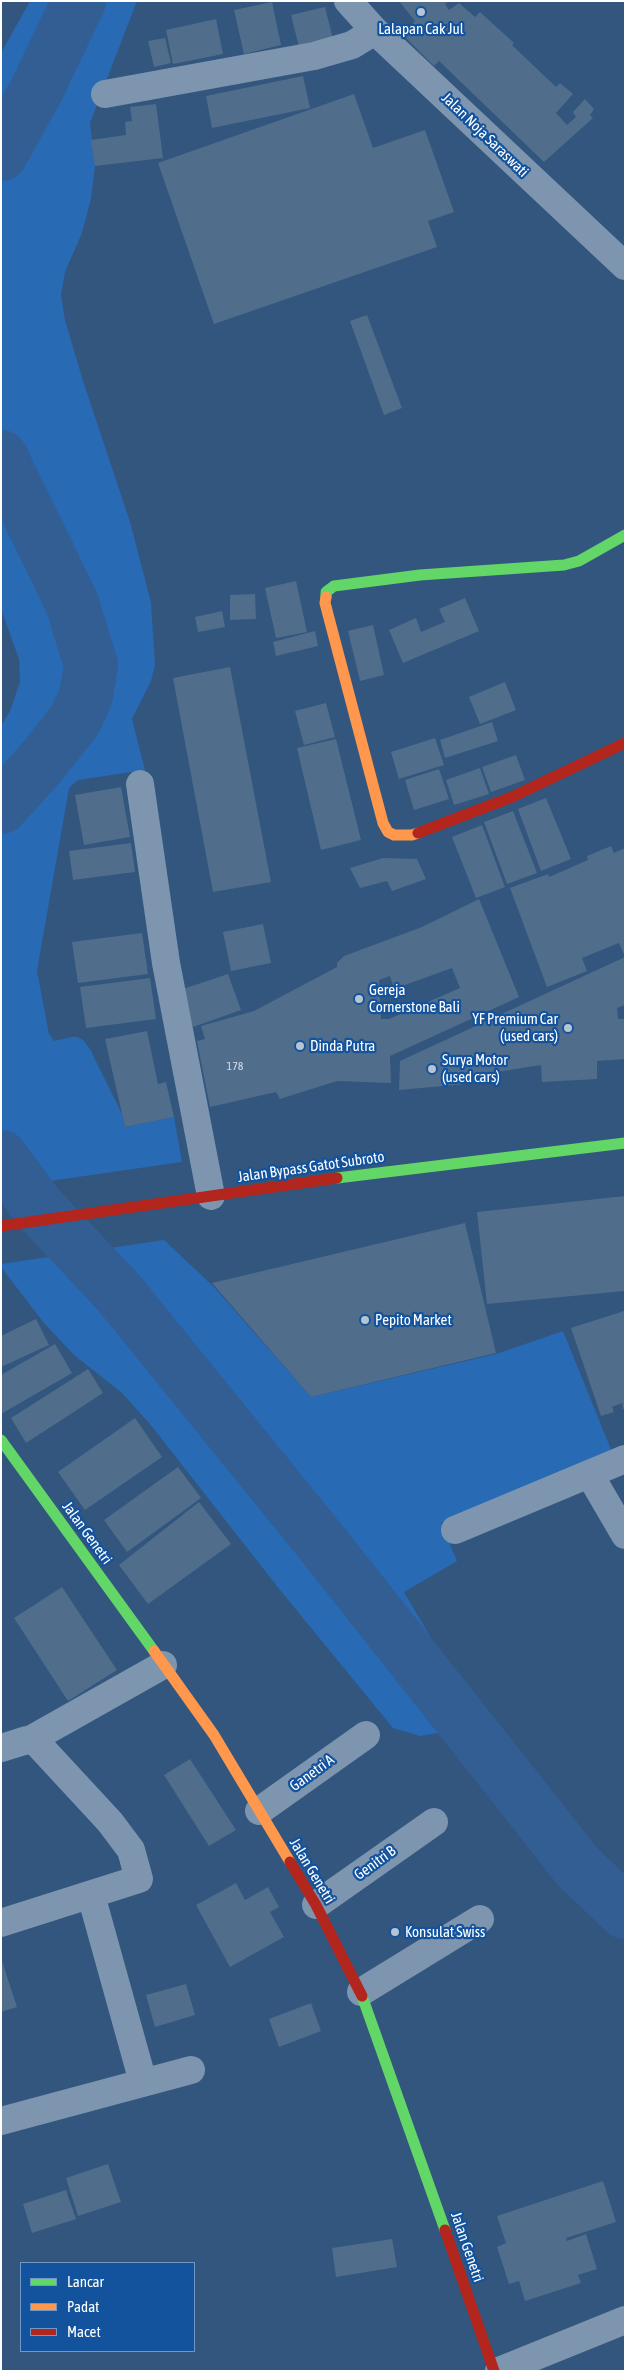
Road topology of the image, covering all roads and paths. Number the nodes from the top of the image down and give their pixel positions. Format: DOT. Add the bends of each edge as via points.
graph roads {
  1 [pos="348,1"];
  2 [pos="375,31"];
  3 [pos="105,94"];
  4 [pos="625,266"];
  5 [pos="625,536"];
  6 [pos="625,743"];
  7 [pos="140,784"];
  8 [pos="625,1143"];
  9 [pos="211,1196"];
  10 [pos="1,1226"];
  11 [pos="1,1440"];
  12 [pos="625,1459"];
  13 [pos="590,1475"];
  14 [pos="455,1530"];
  15 [pos="625,1534"];
  16 [pos="163,1665"];
  17 [pos="366,1735"];
  18 [pos="30,1740"];
  19 [pos="1,1748"];
  20 [pos="259,1811"];
  21 [pos="434,1822"];
  22 [pos="91,1895"];
  23 [pos="316,1905"];
  24 [pos="480,1919"];
  25 [pos="1,1923"];
  26 [pos="361,1992"];
  27 [pos="192,2070"];
  28 [pos="142,2082"];
  29 [pos="1,2121"];
  30 [pos="625,2320"];
  31 [pos="494,2371"];
  32 [pos="499,2371"];
  1 -- 2 [label="street, Jalan Noja Saraswati"];
  2 -- 3 [label="street" via="352,45 314,56"];
  2 -- 4 [label="street, Jalan Noja Saraswati"];
  5 -- 6 [label="main road" via="579,561 564,565 420,575 334,586 326,592 325,604 383,823 394,835 412,835 512,797"];
  7 -- 9 [label="street" via="166,963"];
  8 -- 9 [label="main road, Jalan Bypass Gatot Subroto"];
  9 -- 10 [label="main road, Jalan Bypass Gatot Subroto"];
  11 -- 16 [label="main road, Jalan Genetri"];
  12 -- 13 [label="street"];
  13 -- 14 [label="street"];
  13 -- 15 [label="street"];
  16 -- 18 [label="street"];
  16 -- 20 [label="main road, Jalan Genetri" via="214,1735"];
  17 -- 20 [label="street, Ganetri A"];
  18 -- 19 [label="street"];
  18 -- 22 [label="street" via="36,1742 110,1822 131,1850 139,1880"];
  20 -- 23 [label="main road, Jalan Genetri"];
  21 -- 23 [label="street, Genitri B"];
  22 -- 25 [label="street"];
  22 -- 28 [label="street"];
  23 -- 26 [label="main road, Jalan Genetri"];
  24 -- 26 [label="street"];
  26 -- 31 [label="main road, Jalan Genetri"];
  27 -- 28 [label="street"];
  28 -- 29 [label="street"];
  30 -- 32 [label="street"];
}
